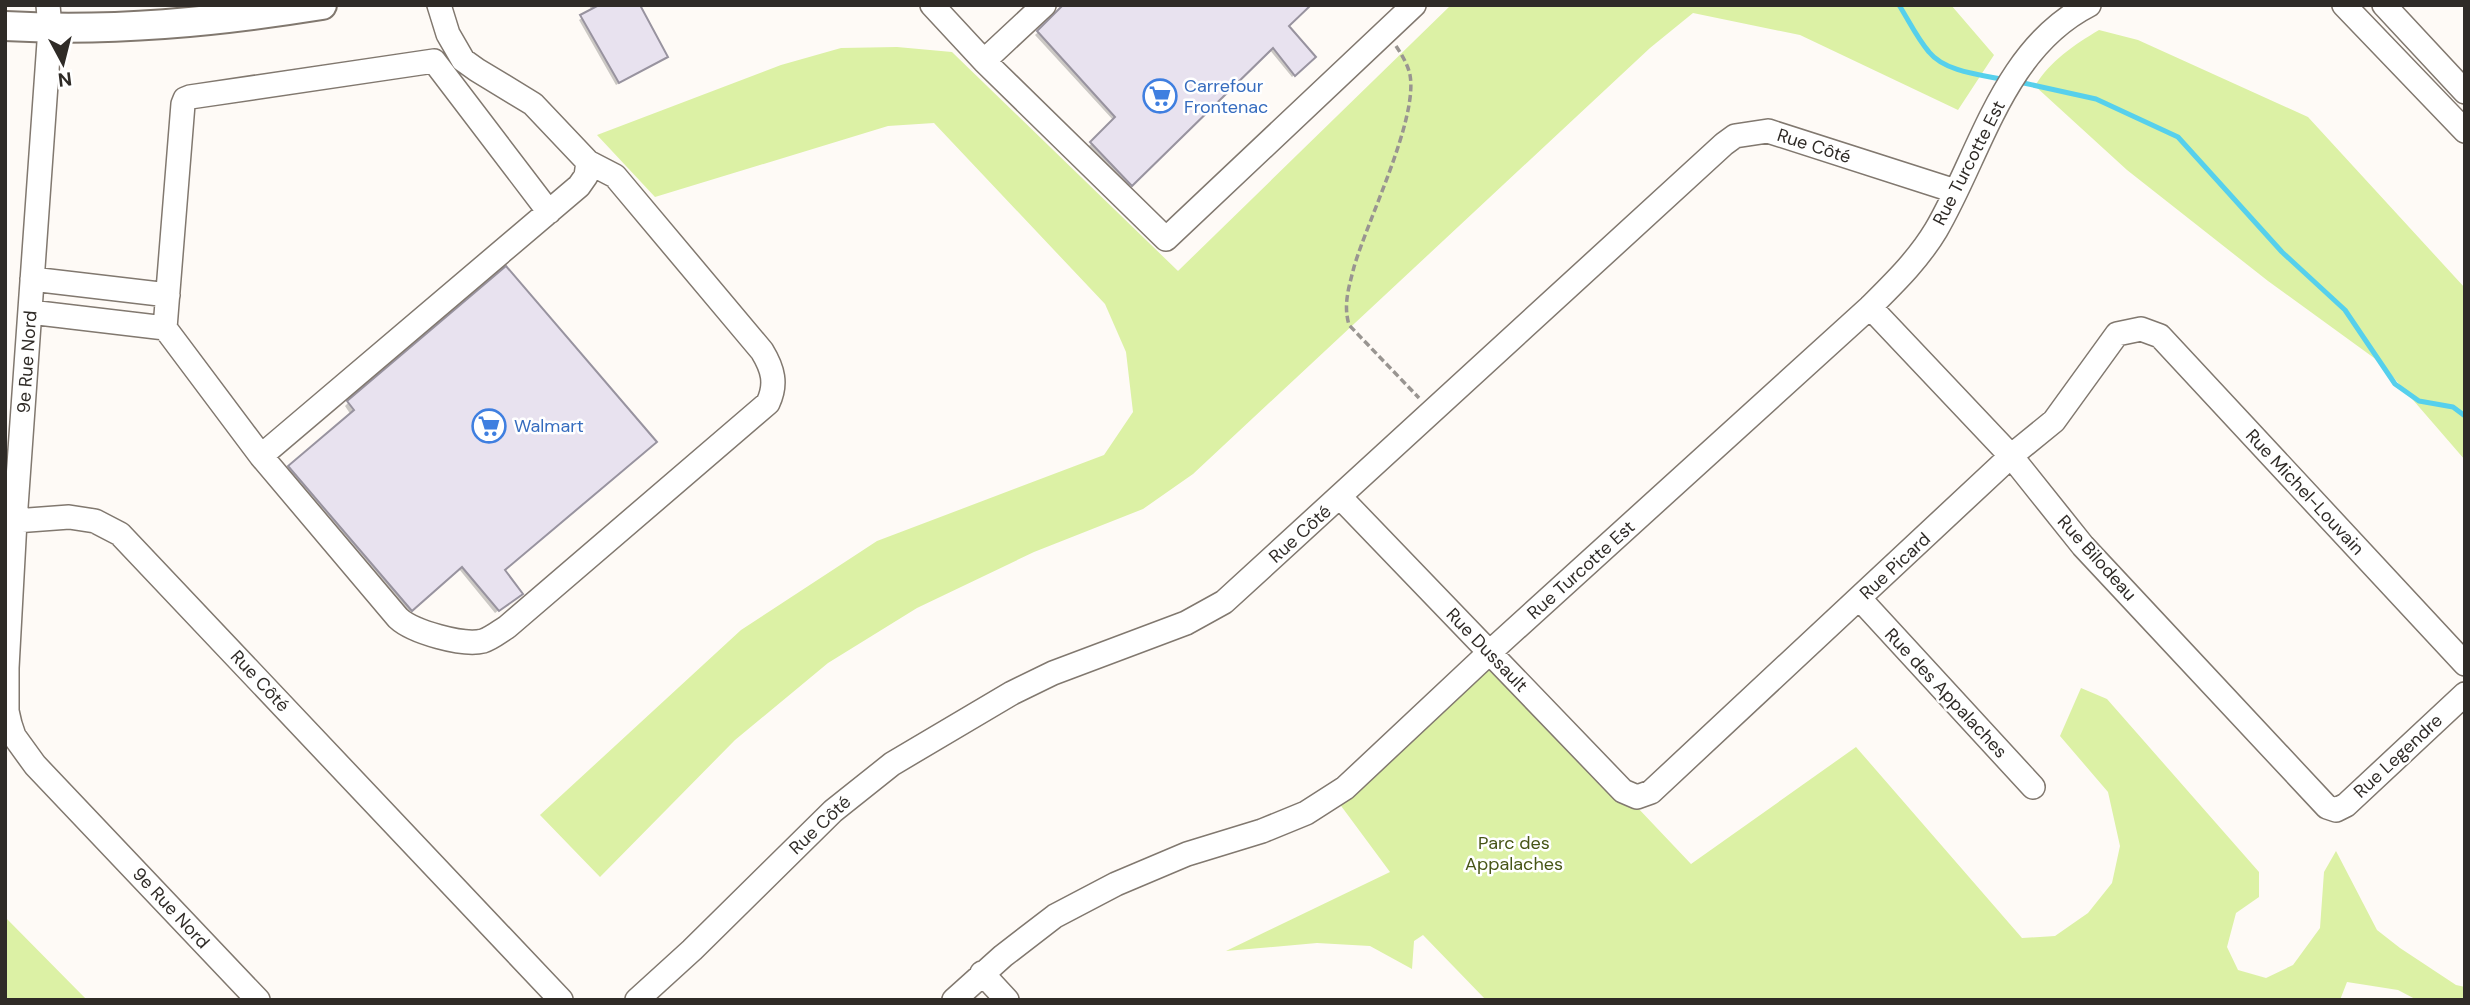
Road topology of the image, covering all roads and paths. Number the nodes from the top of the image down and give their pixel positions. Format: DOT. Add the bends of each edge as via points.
graph roads {
  1 [pos="322,5"];
  2 [pos="439,5"];
  3 [pos="932,5"];
  4 [pos="1044,5"];
  5 [pos="1414,5"];
  6 [pos="2344,5"];
  7 [pos="2384,5"];
  8 [pos="2074,8"];
  9 [pos="49,17"];
  10 [pos="5,26"];
  11 [pos="1384,33"];
  12 [pos="984,61"];
  13 [pos="2465,92"];
  14 [pos="2465,131"];
  15 [pos="588,162"];
  16 [pos="1955,191"];
  17 [pos="549,212"];
  18 [pos="32,279"];
  19 [pos="168,295"];
  20 [pos="1870,307"];
  21 [pos="30,312"];
  22 [pos="165,328"];
  23 [pos="2141,329"];
  24 [pos="1432,412"];
  25 [pos="261,456"];
  26 [pos="2011,456"];
  27 [pos="1340,497"];
  28 [pos="15,521"];
  29 [pos="1860,599"];
  30 [pos="1490,652"];
  31 [pos="2465,664"];
  32 [pos="2465,694"];
  33 [pos="2033,787"];
  34 [pos="1637,797"];
  35 [pos="2327,807"];
  36 [pos="982,973"];
  37 [pos="258,1000"];
  38 [pos="561,1000"];
  39 [pos="638,1000"];
  40 [pos="954,1000"];
  41 [pos="1007,1000"];
  1 -- 9 [label="main road" via="111,29"];
  2 -- 15 [label="street" via="447,34 463,60 533,104"];
  3 -- 12 [label="street"];
  4 -- 12 [label="street"];
  5 -- 11 [label="street"];
  6 -- 14 [label="street"];
  7 -- 13 [label="street"];
  8 -- 16 [label="street, Rue Turcotte Est" via="2010,80"];
  9 -- 10 [label="main road"];
  9 -- 18 [label="street, 9e Rue Nord"];
  11 -- 12 [label="street" via="1166,239"];
  11 -- 24 [label="path" via="1408,66 1410,96 1404,128 1360,246 1346,313 1349,325"];
  15 -- 17 [label="street" via="579,186"];
  15 -- 25 [label="street" via="615,176 762,351 774,378 768,403 507,627 469,642 406,626"];
  16 -- 20 [label="street, Rue Turcotte Est" via="1913,263"];
  16 -- 24 [label="street, Rue Côté" via="1768,131 1735,136"];
  17 -- 19 [label="street" via="434,61 190,97 183,104"];
  17 -- 25 [label="street"];
  18 -- 19 [label="street"];
  18 -- 21 [label="street, 9e Rue Nord"];
  19 -- 22 [label="street"];
  20 -- 26 [label="street, Rue Bilodeau"];
  20 -- 30 [label="street, Rue Turcotte Est"];
  21 -- 22 [label="street"];
  21 -- 28 [label="street, 9e Rue Nord"];
  22 -- 25 [label="street"];
  23 -- 26 [label="street, Rue Picard" via="2117,334 2053,421"];
  23 -- 31 [label="street, Rue Michel-Louvain" via="2160,336"];
  24 -- 27 [label="street, Rue Côté"];
  26 -- 29 [label="street, Rue Picard"];
  26 -- 35 [label="street, Rue Bilodeau" via="2083,545"];
  27 -- 30 [label="street, Rue Dussault"];
  27 -- 39 [label="street, Rue Côté" via="1209,612 1053,673 892,764 833,811"];
  28 -- 37 [label="street, 9e Rue Nord" via="7,690 14,736 35,765"];
  28 -- 38 [label="street, Rue Côté" via="82,519 120,534"];
  29 -- 33 [label="street, Rue des Appalaches"];
  29 -- 34 [label="street, Rue Picard" via="1651,792"];
  30 -- 34 [label="street, Rue Dussault" via="1623,791"];
  30 -- 36 [label="street, Rue Turcotte Est" via="1345,788 1306,813 1116,884 1055,916"];
  32 -- 35 [label="street, Rue Legendre" via="2346,804 2336,810"];
  36 -- 40 [label="street, Rue Turcotte Est"];
  36 -- 41 [label="street"];
}
